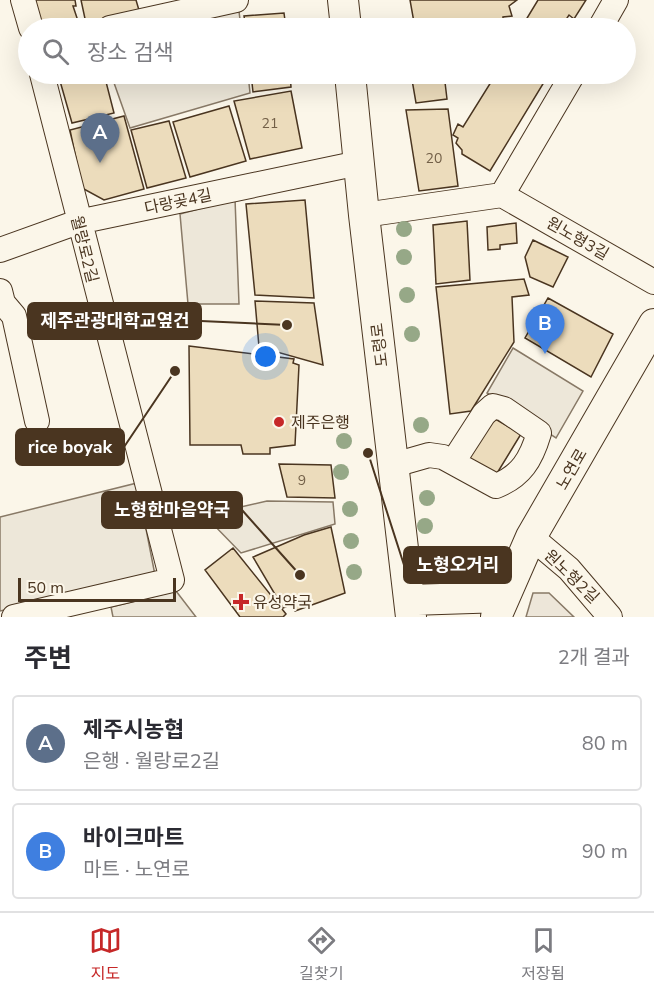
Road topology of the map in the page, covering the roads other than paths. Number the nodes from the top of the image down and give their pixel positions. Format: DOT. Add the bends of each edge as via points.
graph roads {
  1 [pos="23,0"];
  2 [pos="236,0"];
  3 [pos="343,0"];
  4 [pos="616,0"];
  5 [pos="28,18"];
  6 [pos="155,18"];
  7 [pos="345,18"];
  8 [pos="606,18"];
  9 [pos="44,84"];
  10 [pos="351,84"];
  11 [pos="567,84"];
  12 [pos="359,163"];
  13 [pos="502,195"];
  14 [pos="364,215"];
  15 [pos="78,222"];
  16 [pos="0,250"];
  17 [pos="654,282"];
  18 [pos="0,291"];
  19 [pos="654,324"];
  20 [pos="37,421"];
  21 [pos="453,462"];
  22 [pos="394,465"];
  23 [pos="531,537"];
  24 [pos="499,607"];
  25 [pos="410,609"];
  26 [pos="14,617"];
  27 [pos="610,617"];
  1 -- 5 [label="street"];
  2 -- 6 [label="street"];
  3 -- 7 [label="main road"];
  4 -- 8 [label="street"];
  9 -- 15 [label="street, 월랑로2길"];
  10 -- 12 [label="main road, 도령로"];
  11 -- 13 [label="street"];
  12 -- 14 [label="main road, 도령로"];
  12 -- 15 [label="street, 다랑곶4길"];
  13 -- 14 [label="street"];
  13 -- 17 [label="street, 원노형3길"];
  14 -- 22 [label="main road, 도령로"];
  15 -- 16 [label="street, 다랑곶4길"];
  15 -- 26 [label="street, 월랑로2길" via="172,580"];
  18 -- 20 [label="street" via="3,303 14,316"];
  19 -- 23 [label="main road, 노연로"];
  21 -- 22 [label="street" via="429,455"];
  22 -- 25 [label="main road, 도령로"];
  23 -- 24 [label="main road, 노연로"];
  23 -- 27 [label="street, 원노형2길" via="569,569"];
  24 -- 25 [label="main road"];
}
